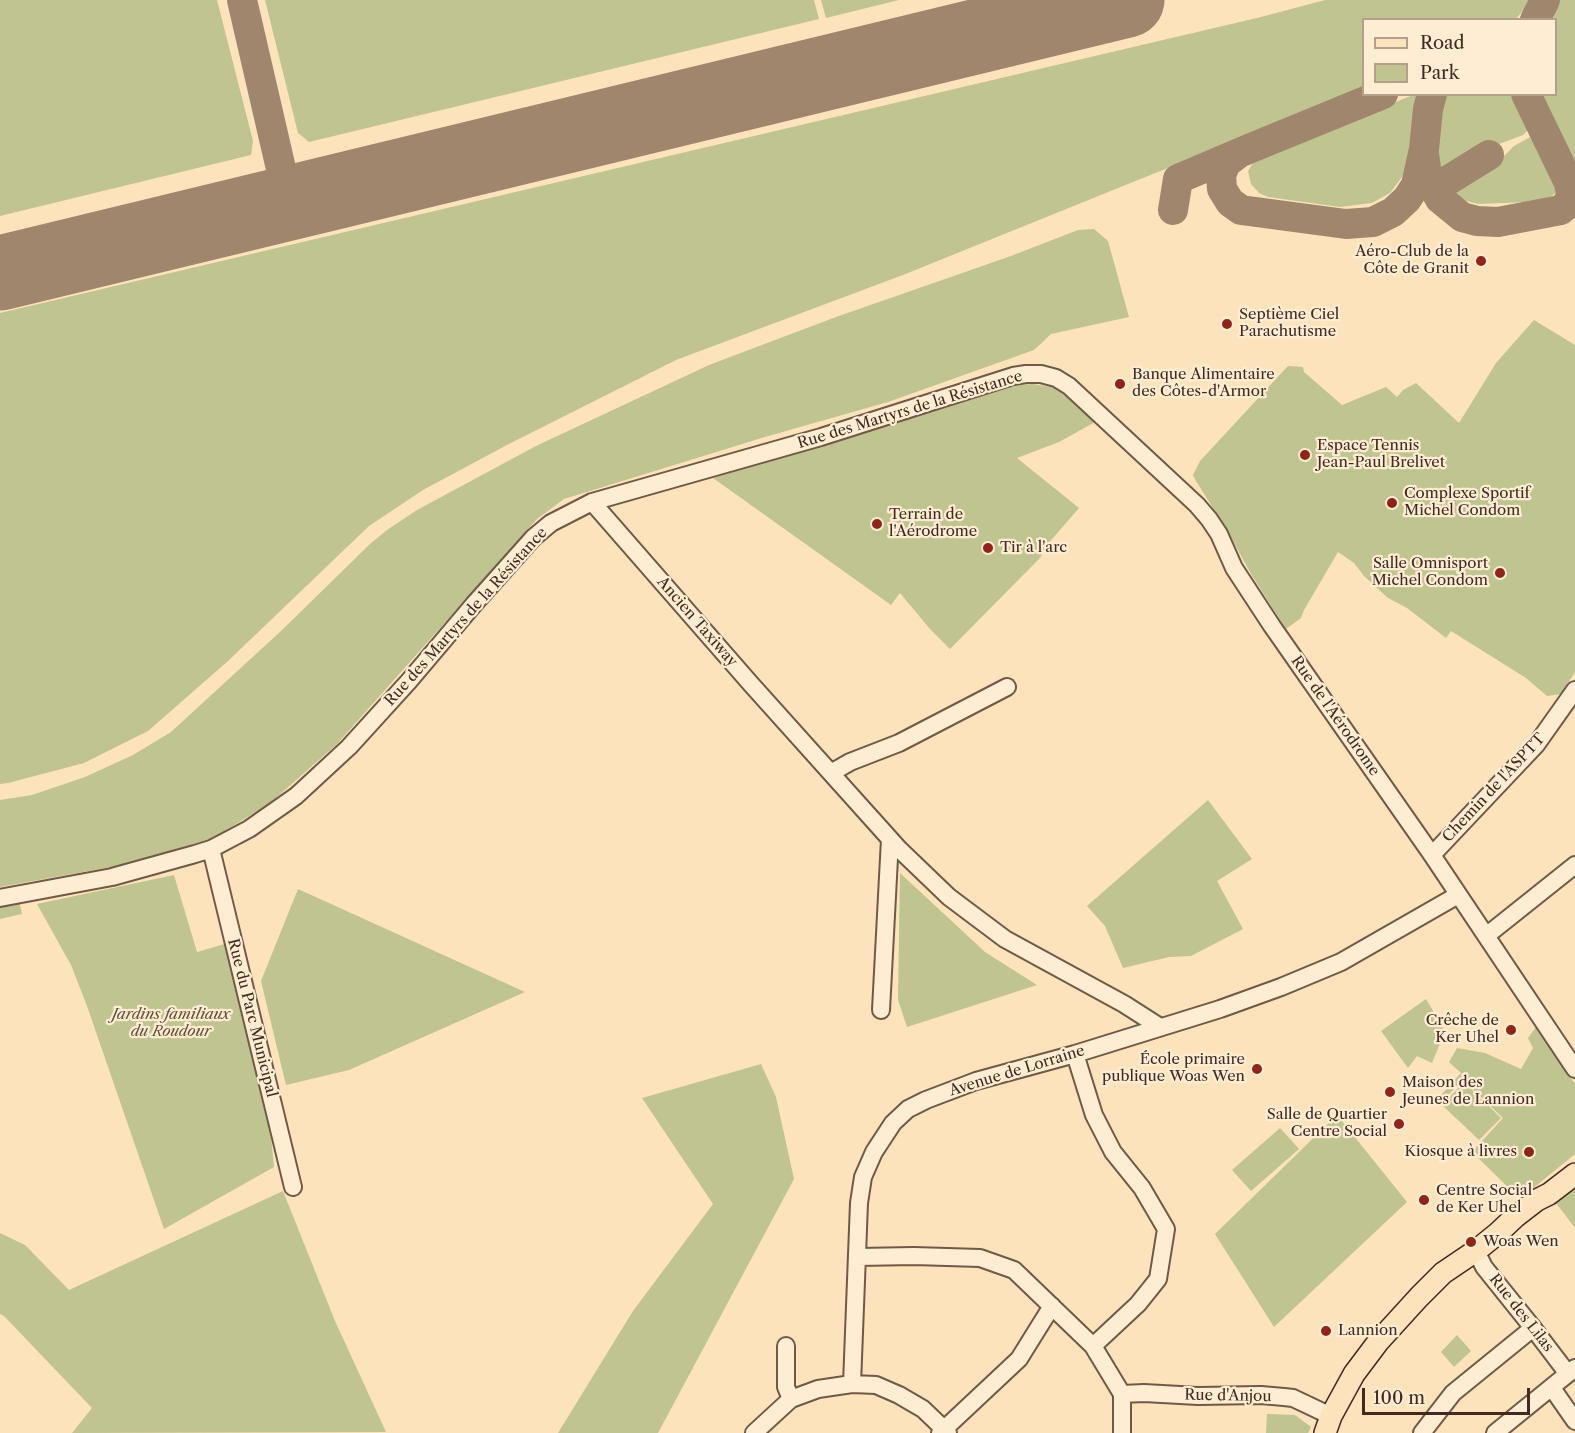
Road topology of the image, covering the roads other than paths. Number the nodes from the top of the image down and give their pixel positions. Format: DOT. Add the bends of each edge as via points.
graph roads {
  1 [pos="1070,386"];
  2 [pos="592,502"];
  3 [pos="1007,687"];
  4 [pos="1575,690"];
  5 [pos="831,773"];
  6 [pos="890,839"];
  7 [pos="211,849"];
  8 [pos="1432,855"];
  9 [pos="1575,866"];
  10 [pos="1458,895"];
  11 [pos="0,898"];
  12 [pos="1486,936"];
  13 [pos="1124,1004"];
  14 [pos="881,1010"];
  15 [pos="1160,1027"];
  16 [pos="1128,1037"];
  17 [pos="1075,1054"];
  18 [pos="1575,1069"];
  19 [pos="1575,1174"];
  20 [pos="293,1187"];
  21 [pos="1477,1250"];
  22 [pos="858,1257"];
  23 [pos="1052,1306"];
  24 [pos="1533,1328"];
  25 [pos="786,1346"];
  26 [pos="1093,1346"];
  27 [pos="1571,1371"];
  28 [pos="852,1383"];
  29 [pos="1552,1388"];
  30 [pos="1122,1394"];
  31 [pos="791,1399"];
  32 [pos="1575,1421"];
  33 [pos="1328,1425"];
  34 [pos="944,1432"];
  35 [pos="754,1433"];
  36 [pos="1122,1433"];
  37 [pos="1422,1433"];
  38 [pos="1495,1433"];
  1 -- 2 [label="street, Rue des Martyrs de la Résistance" via="1041,374 1013,376 821,437"];
  1 -- 8 [label="street, Rue de l'Aérodrome" via="1209,519 1234,568 1272,626"];
  2 -- 5 [label="street, Ancien Taxiway"];
  2 -- 7 [label="street, Rue des Martyrs de la Résistance" via="551,523 533,538 349,747 296,796 249,829"];
  3 -- 5 [label="street"];
  4 -- 8 [label="street, Chemin de l'ASPTT" via="1536,745"];
  5 -- 6 [label="street, Ancien Taxiway"];
  6 -- 13 [label="street, Ancien Taxiway" via="949,897 1005,939"];
  6 -- 14 [label="street"];
  7 -- 11 [label="street, Rue des Martyrs de la Résistance" via="112,877"];
  7 -- 20 [label="street, Rue du Parc Municipal"];
  8 -- 10 [label="street, Rue de l'Aérodrome"];
  9 -- 12 [label="street"];
  10 -- 12 [label="street, Rue de l'Aérodrome"];
  10 -- 15 [label="street, Avenue de Lorraine" via="1341,962 1220,1009"];
  12 -- 18 [label="street, Rue de l'Aérodrome"];
  13 -- 15 [label="street, Ancien Taxiway"];
  13 -- 16 [label="street"];
  15 -- 16 [label="street, Avenue de Lorraine"];
  16 -- 17 [label="street, Avenue de Lorraine"];
  17 -- 22 [label="street, Avenue de Lorraine" via="976,1081 908,1109 893,1123 863,1177"];
  17 -- 26 [label="street" via="1094,1115 1113,1152 1142,1188 1166,1229 1158,1279 1138,1304"];
  19 -- 21 [label="main road"];
  21 -- 24 [label="street, Rue des Lilas" via="1484,1267"];
  21 -- 33 [label="main road" via="1443,1274 1392,1324 1354,1374"];
  22 -- 23 [label="street" via="980,1258 1014,1270"];
  22 -- 28 [label="street, Avenue de Lorraine"];
  23 -- 26 [label="street"];
  23 -- 34 [label="street" via="1018,1359"];
  24 -- 27 [label="street, Rue des Lilas"];
  24 -- 37 [label="street" via="1453,1393"];
  25 -- 31 [label="street" via="786,1387"];
  26 -- 30 [label="street"];
  27 -- 29 [label="street"];
  28 -- 31 [label="street"];
  28 -- 34 [label="street" via="876,1385 899,1395 923,1409"];
  29 -- 32 [label="street"];
  29 -- 38 [label="street"];
  30 -- 33 [label="street, Rue d'Anjou" via="1284,1396 1293,1398"];
  30 -- 36 [label="street"];
  31 -- 35 [label="street"];
}
